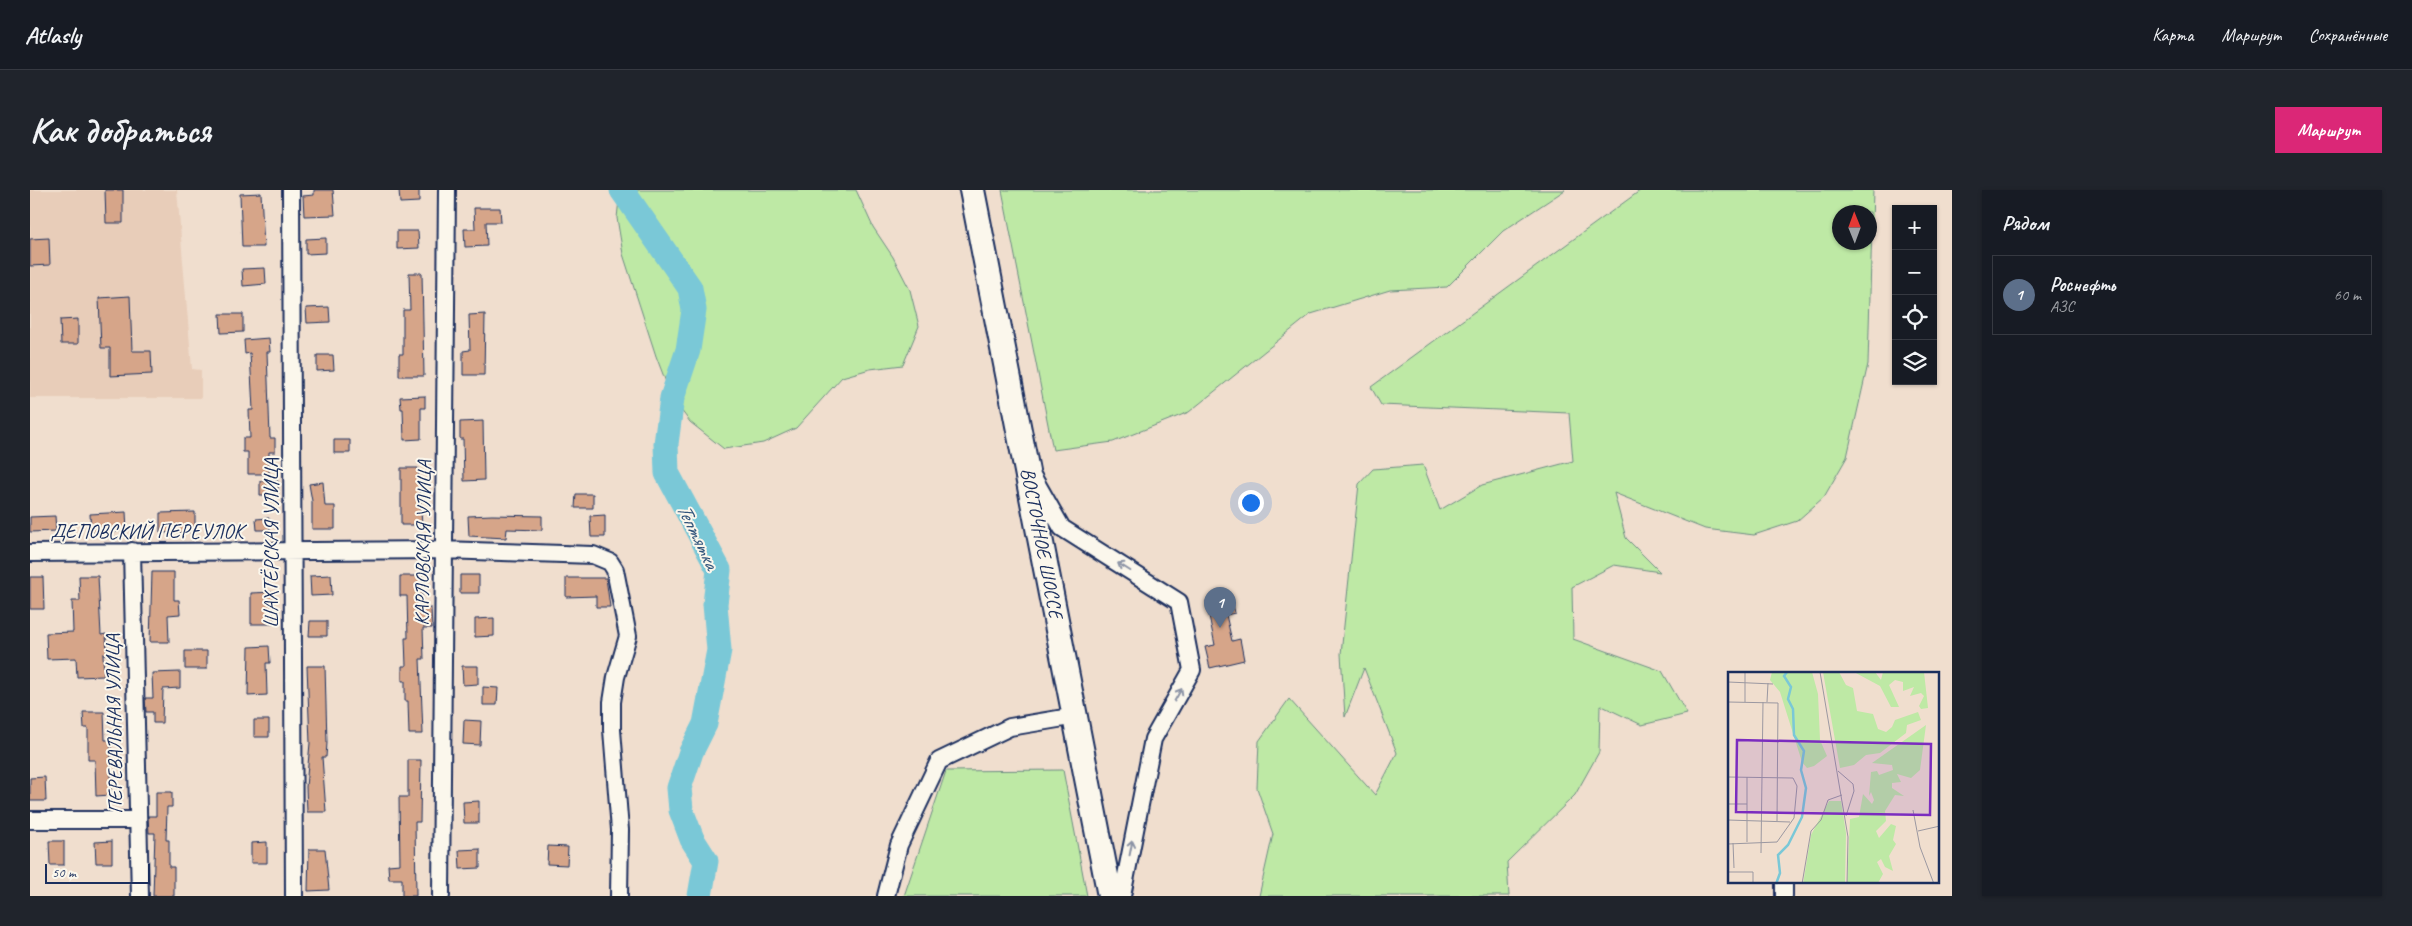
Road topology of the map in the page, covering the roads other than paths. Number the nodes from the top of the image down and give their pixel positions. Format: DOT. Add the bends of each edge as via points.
graph roads {
  1 [pos="291,190"];
  2 [pos="447,190"];
  3 [pos="972,190"];
  4 [pos="1027,466"];
  5 [pos="444,550"];
  6 [pos="132,551"];
  7 [pos="292,552"];
  8 [pos="30,553"];
  9 [pos="1076,716"];
  10 [pos="30,820"];
  11 [pos="138,820"];
  12 [pos="140,896"];
  13 [pos="294,896"];
  14 [pos="441,896"];
  15 [pos="619,896"];
  16 [pos="886,896"];
  17 [pos="1110,896"];
  18 [pos="1122,896"];
  1 -- 7 [label="street, ШАХТЁРСКАЯ УЛИЦА"];
  2 -- 5 [label="street, КАРЛОВСКАЯ УЛИЦА"];
  3 -- 4 [label="highway, ВОСТОЧНОЕ ШОССЕ"];
  4 -- 9 [label="highway, ВОСТОЧНОЕ ШОССЕ"];
  18 -- 4 [label="street, one-way" via="1153,739 1192,670 1179,602 1062,528"];
  5 -- 7 [label="street, ДЕПОВСКИЙ ПЕРЕУЛОК"];
  5 -- 14 [label="street, КАРЛОВСКАЯ УЛИЦА"];
  5 -- 15 [label="street, ДЕПОВСКИЙ ПЕРЕУЛОК" via="593,555 610,562 615,570 628,636 612,702 620,830"];
  6 -- 7 [label="street, ДЕПОВСКИЙ ПЕРЕУЛОК"];
  6 -- 8 [label="street, ДЕПОВСКИЙ ПЕРЕУЛОК"];
  6 -- 11 [label="street, ПЕРЕВАЛЬНАЯ УЛИЦА"];
  7 -- 13 [label="street, ШАХТЁРСКАЯ УЛИЦА"];
  9 -- 16 [label="street" via="1010,727 939,761 899,845"];
  9 -- 17 [label="highway, ВОСТОЧНОЕ ШОССЕ"];
  10 -- 11 [label="street"];
  11 -- 12 [label="street, ПЕРЕВАЛЬНАЯ УЛИЦА"];
}
